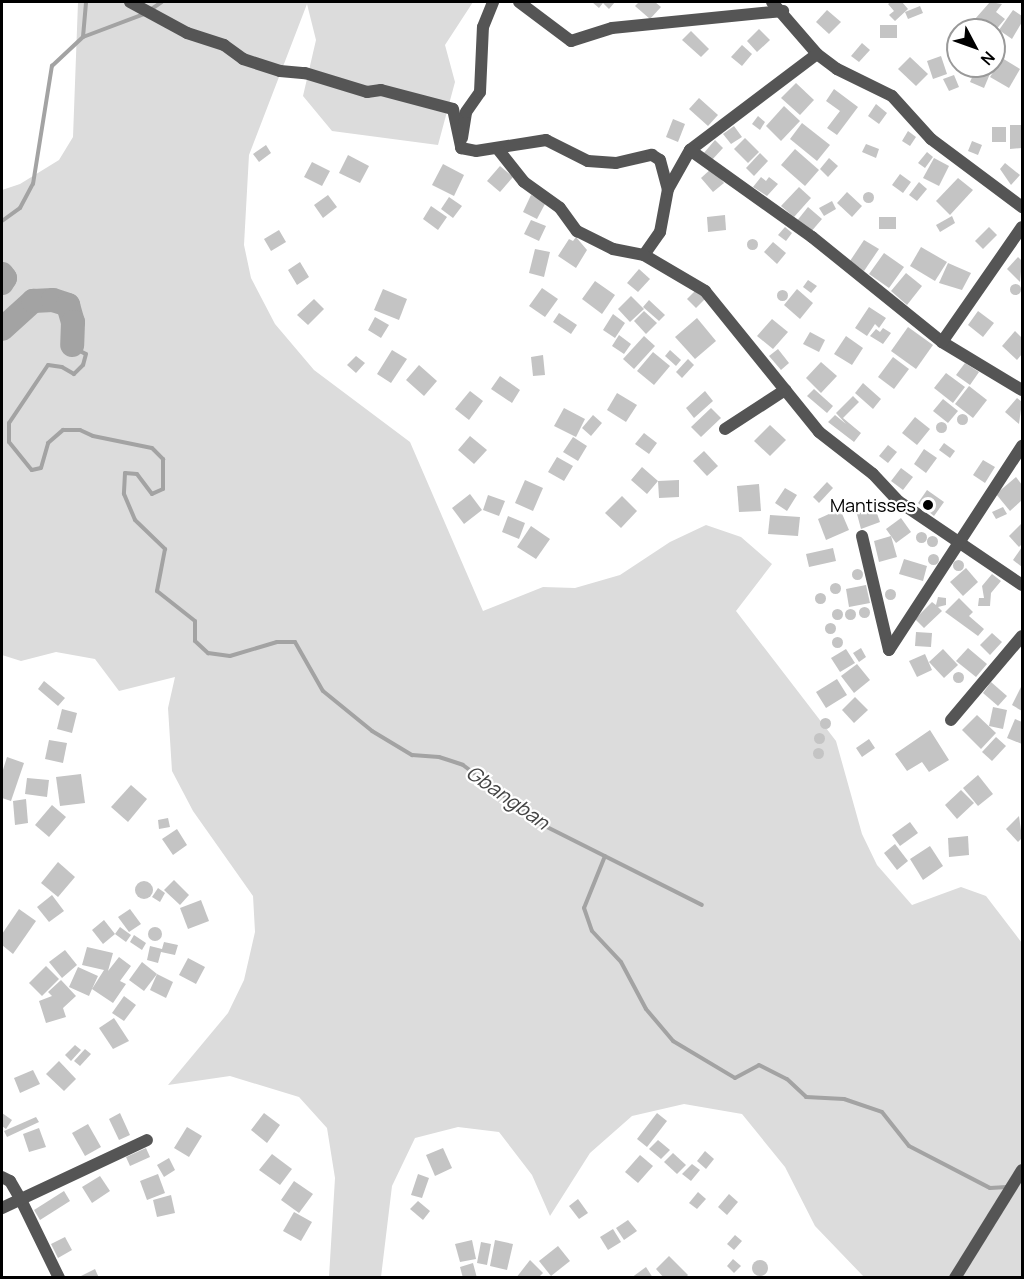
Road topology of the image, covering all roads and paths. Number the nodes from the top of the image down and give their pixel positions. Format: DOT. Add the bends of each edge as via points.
graph roads {
  1 [pos="130,2"];
  2 [pos="493,2"];
  3 [pos="519,2"];
  4 [pos="772,2"];
  5 [pos="783,11"];
  6 [pos="817,54"];
  7 [pos="497,147"];
  8 [pos="461,148"];
  9 [pos="690,150"];
  10 [pos="668,189"];
  11 [pos="1023,207"];
  12 [pos="1023,227"];
  13 [pos="644,255"];
  14 [pos="942,342"];
  15 [pos="786,390"];
  16 [pos="1023,390"];
  17 [pos="725,429"];
  18 [pos="1023,446"];
  19 [pos="862,536"];
  20 [pos="956,542"];
  21 [pos="1023,585"];
  22 [pos="1023,636"];
  23 [pos="951,720"];
  24 [pos="147,1140"];
  25 [pos="1022,1172"];
  26 [pos="2,1177"];
  27 [pos="20,1198"];
  28 [pos="2,1208"];
  29 [pos="59,1278"];
  30 [pos="955,1278"];
  1 -- 8 [label="street" via="187,33 224,45 243,59 366,92 381,90 453,109"];
  2 -- 8 [label="street" via="483,27 480,92 466,112"];
  3 -- 5 [label="street" via="572,41 612,27"];
  4 -- 5 [label="street"];
  5 -- 6 [label="street"];
  6 -- 9 [label="street"];
  6 -- 11 [label="street" via="837,69 892,96 931,139"];
  7 -- 8 [label="street" via="476,151"];
  7 -- 10 [label="street" via="552,140 588,160 616,163 652,155 660,160"];
  7 -- 13 [label="street" via="524,182 560,207 577,231 613,249"];
  9 -- 10 [label="street"];
  9 -- 14 [label="street" via="812,237"];
  10 -- 13 [label="street" via="660,232"];
  12 -- 14 [label="street"];
  13 -- 15 [label="street" via="705,291"];
  14 -- 16 [label="street"];
  15 -- 17 [label="street"];
  15 -- 20 [label="street" via="819,432 873,474 898,501"];
  18 -- 20 [label="street" via="994,493"];
  19 -- 20 [label="street" via="889,650"];
  20 -- 21 [label="street"];
  22 -- 23 [label="street"];
  24 -- 27 [label="street"];
  25 -- 30 [label="street"];
  26 -- 27 [label="street" via="10,1181"];
  27 -- 28 [label="street"];
  27 -- 29 [label="street"];
}
